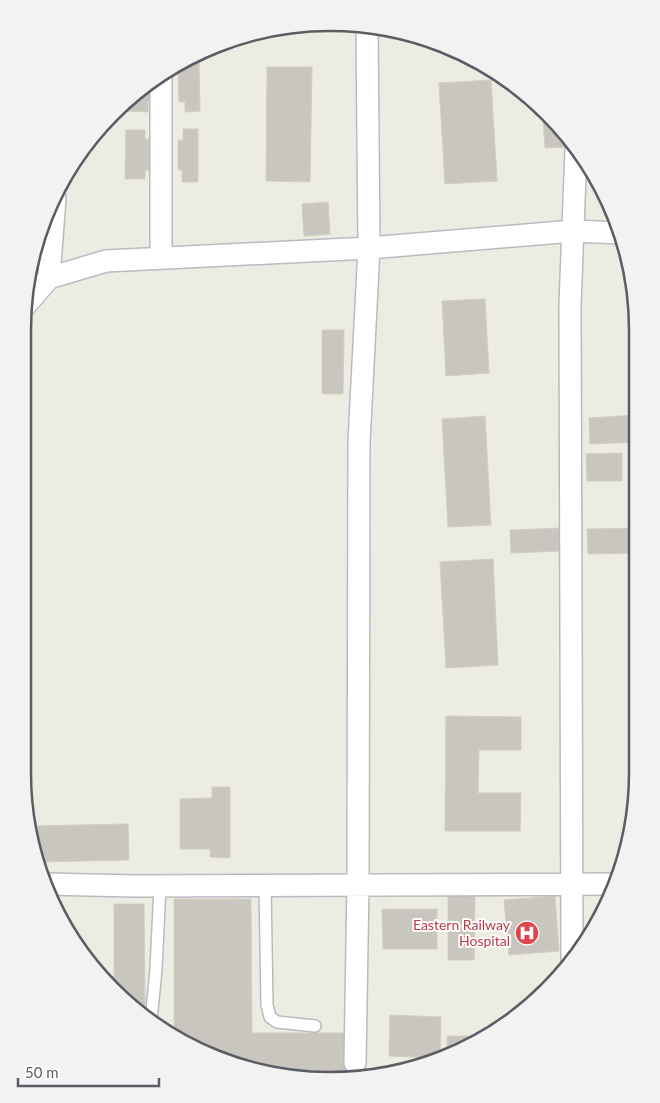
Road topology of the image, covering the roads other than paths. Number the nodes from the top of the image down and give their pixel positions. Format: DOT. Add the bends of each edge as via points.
graph roads {
  1 [pos="367,34"];
  2 [pos="161,84"];
  3 [pos="576,161"];
  4 [pos="54,217"];
  5 [pos="573,231"];
  6 [pos="612,233"];
  7 [pos="369,248"];
  8 [pos="161,258"];
  9 [pos="49,278"];
  10 [pos="33,297"];
  11 [pos="53,884"];
  12 [pos="358,884"];
  13 [pos="572,884"];
  14 [pos="607,884"];
  15 [pos="265,885"];
  16 [pos="160,886"];
  17 [pos="572,948"];
  18 [pos="152,1013"];
  19 [pos="315,1026"];
  20 [pos="354,1063"];
  1 -- 7 [label="street"];
  2 -- 8 [label="street"];
  3 -- 5 [label="street"];
  4 -- 9 [label="street"];
  5 -- 6 [label="street"];
  5 -- 7 [label="street"];
  5 -- 13 [label="street" via="570,305"];
  7 -- 8 [label="street"];
  7 -- 12 [label="street" via="359,442"];
  8 -- 9 [label="street" via="106,260"];
  9 -- 10 [label="street"];
  11 -- 16 [label="street"];
  12 -- 13 [label="street"];
  12 -- 15 [label="street"];
  12 -- 20 [label="street"];
  13 -- 14 [label="street"];
  13 -- 17 [label="street"];
  15 -- 16 [label="street"];
  15 -- 19 [label="lane" via="267,1005 270,1017 277,1022"];
  16 -- 18 [label="lane"];
}
